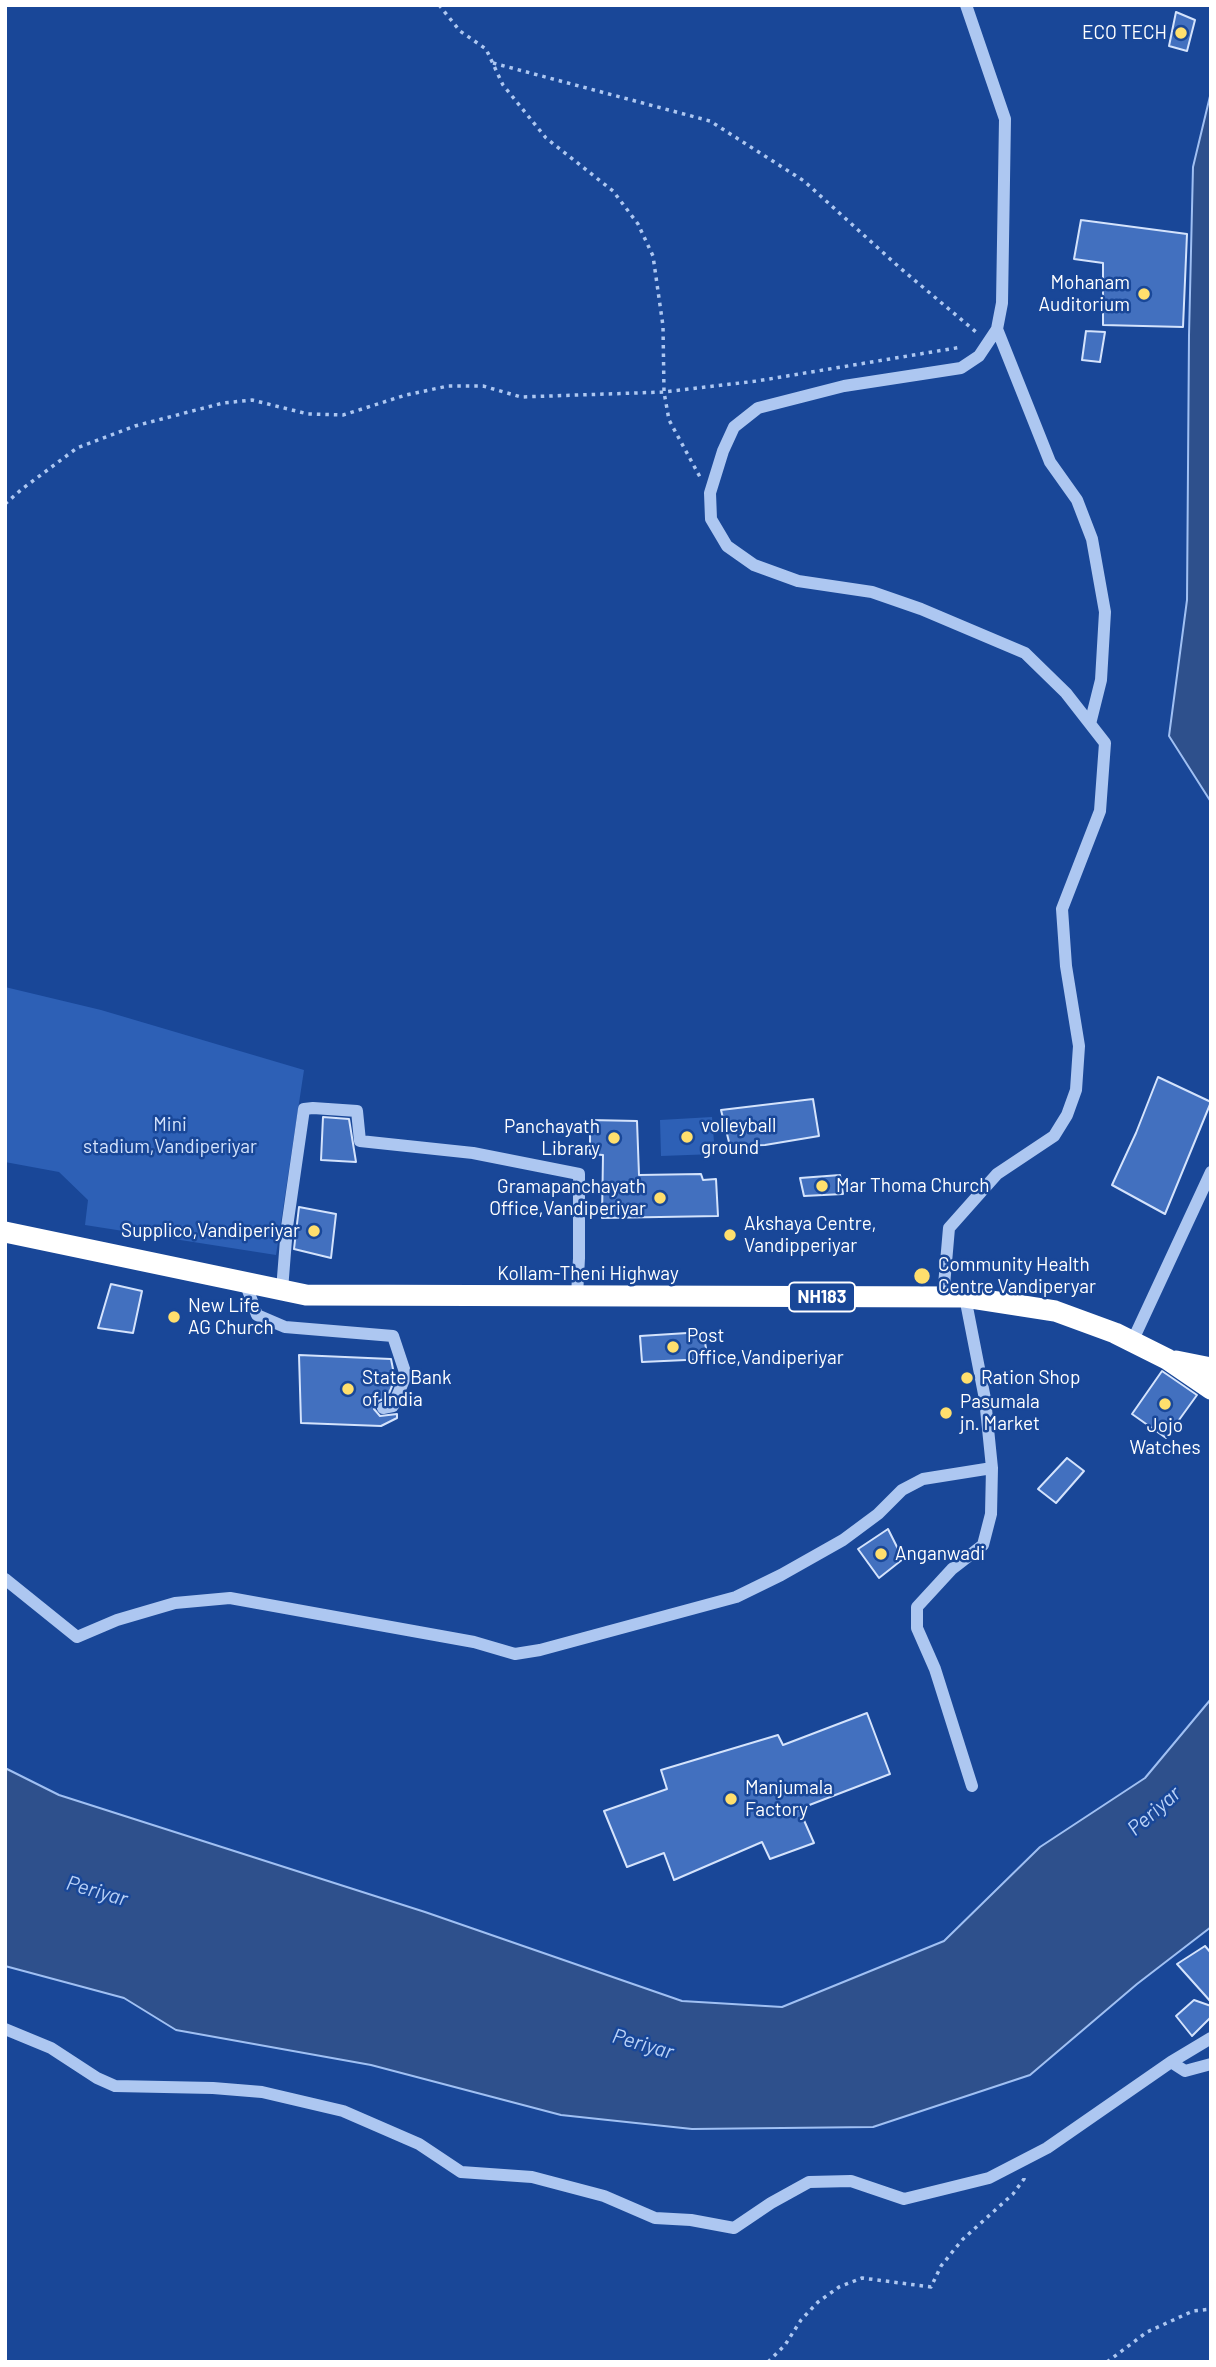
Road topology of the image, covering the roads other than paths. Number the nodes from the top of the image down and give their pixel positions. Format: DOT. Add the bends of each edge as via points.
graph roads {
  1 [pos="966,5"];
  2 [pos="997,329"];
  3 [pos="1090,724"];
  4 [pos="1211,1172"];
  5 [pos="5,1232"];
  6 [pos="245,1282"];
  7 [pos="282,1290"];
  8 [pos="577,1296"];
  9 [pos="943,1297"];
  10 [pos="965,1297"];
  11 [pos="1132,1342"];
  12 [pos="1167,1359"];
  13 [pos="1211,1368"];
  14 [pos="1211,1389"];
  15 [pos="383,1408"];
  16 [pos="992,1468"];
  17 [pos="5,1580"];
  18 [pos="972,1786"];
  19 [pos="5,2029"];
  20 [pos="1211,2038"];
  21 [pos="1171,2062"];
  22 [pos="1211,2064"];
  1 -- 2 [label="street" via="1005,119 1002,303"];
  2 -- 3 [label="street" via="1050,462 1077,500 1092,539 1105,612 1101,680"];
  2 -- 3 [label="street" via="979,356 961,368 844,386 758,408 734,427 723,451 710,493 711,519 727,547 754,565 799,581 872,592 1025,653"];
  3 -- 9 [label="street" via="1105,743 1100,811 1062,909 1079,1046 1076,1090 1054,1136 996,1174 949,1228"];
  4 -- 11 [label="street"];
  5 -- 6 [label="highway, Kollam-Theni Highway / NH183"];
  6 -- 7 [label="highway, Kollam-Theni Highway / NH183"];
  6 -- 15 [label="street" via="257,1315 285,1327 393,1336 406,1375 393,1406"];
  7 -- 8 [label="highway, Kollam-Theni Highway / NH183" via="306,1295"];
  7 -- 8 [label="street" via="304,1109 313,1108 358,1111 360,1141 473,1153 579,1174"];
  8 -- 9 [label="highway, Kollam-Theni Highway / NH183"];
  9 -- 10 [label="highway, Kollam-Theni Highway / NH183"];
  10 -- 11 [label="highway, Kollam-Theni Highway / NH183" via="1055,1311"];
  10 -- 16 [label="street" via="985,1399"];
  11 -- 12 [label="highway, Kollam-Theni Highway / NH183"];
  12 -- 13 [label="highway, NH183"];
  12 -- 14 [label="highway"];
  16 -- 17 [label="street" via="923,1479 902,1490 843,1540 736,1597 515,1654 474,1642 230,1598 175,1603 77,1637"];
  16 -- 18 [label="street" via="991,1514 983,1545 952,1569 917,1607 917,1628 935,1669"];
  19 -- 21 [label="street" via="51,2048 115,2086 262,2092 343,2111 419,2144 461,2172 532,2177 604,2196 655,2218 734,2228 809,2182 851,2181 904,2199 989,2178 1046,2148"];
  20 -- 21 [label="street"];
  21 -- 22 [label="street" via="1185,2071"];
}
